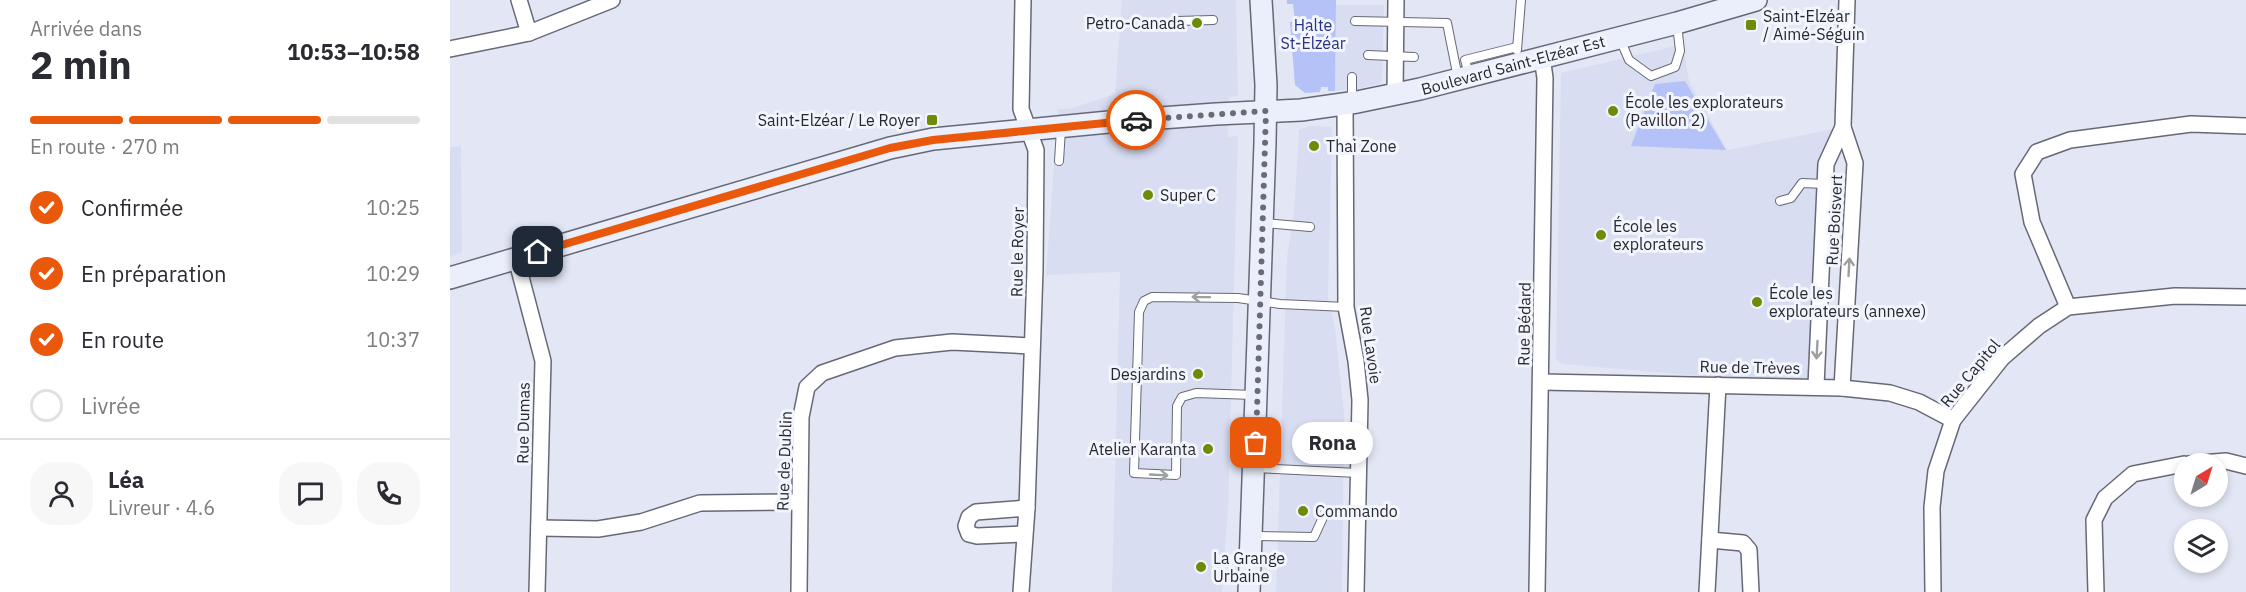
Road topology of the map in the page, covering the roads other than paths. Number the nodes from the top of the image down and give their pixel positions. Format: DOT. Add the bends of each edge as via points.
graph roads {
  1 [pos="519,0"];
  2 [pos="612,0"];
  3 [pos="1023,0"];
  4 [pos="1261,0"];
  5 [pos="1396,0"];
  6 [pos="1521,0"];
  7 [pos="1756,0"];
  8 [pos="1847,0"];
  9 [pos="1213,20"];
  10 [pos="1177,21"];
  11 [pos="1355,21"];
  12 [pos="1396,22"];
  13 [pos="1677,23"];
  14 [pos="529,33"];
  15 [pos="1619,37"];
  16 [pos="450,49"];
  17 [pos="1368,55"];
  18 [pos="1517,55"];
  19 [pos="1395,56"];
  20 [pos="1414,57"];
  21 [pos="1542,57"];
  22 [pos="1462,70"];
  23 [pos="1352,77"];
  24 [pos="1395,95"];
  25 [pos="1349,104"];
  26 [pos="1266,111"];
  27 [pos="2246,126"];
  28 [pos="1061,127"];
  29 [pos="1843,127"];
  30 [pos="1030,130"];
  31 [pos="1059,161"];
  32 [pos="1825,184"];
  33 [pos="1780,201"];
  34 [pos="1263,223"];
  35 [pos="1310,227"];
  36 [pos="516,258"];
  37 [pos="450,278"];
  38 [pos="2246,297"];
  39 [pos="1260,301"];
  40 [pos="1346,307"];
  41 [pos="2068,307"];
  42 [pos="1032,346"];
  43 [pos="1541,382"];
  44 [pos="1718,384"];
  45 [pos="1816,386"];
  46 [pos="1842,388"];
  47 [pos="1257,395"];
  48 [pos="1953,420"];
  49 [pos="2228,462"];
  50 [pos="2174,466"];
  51 [pos="2246,466"];
  52 [pos="1255,468"];
  53 [pos="1358,474"];
  54 [pos="799,502"];
  55 [pos="1027,508"];
  56 [pos="1358,514"];
  57 [pos="539,528"];
  58 [pos="1024,534"];
  59 [pos="1252,536"];
  60 [pos="1710,540"];
  61 [pos="537,592"];
  62 [pos="799,592"];
  63 [pos="1022,592"];
  64 [pos="1249,592"];
  65 [pos="1356,592"];
  66 [pos="1537,592"];
  67 [pos="1707,592"];
  68 [pos="1750,592"];
  69 [pos="1933,592"];
  70 [pos="2096,592"];
  1 -- 14 [label="street"];
  2 -- 14 [label="street"];
  3 -- 30 [label="street, Rue le Royer" via="1021,109"];
  4 -- 26 [label="street"];
  5 -- 12 [label="street"];
  6 -- 18 [label="lane"];
  7 -- 13 [label="street, Boulevard Saint-Elzéar Est"];
  8 -- 29 [label="street, Rue Boisvert"];
  9 -- 10 [label="lane"];
  11 -- 12 [label="lane"];
  12 -- 19 [label="street"];
  12 -- 22 [label="lane" via="1447,23"];
  13 -- 15 [label="street, Boulevard Saint-Elzéar Est"];
  13 -- 15 [label="lane" via="1680,51 1675,68 1651,76 1629,60"];
  14 -- 16 [label="street"];
  15 -- 21 [label="street, Boulevard Saint-Elzéar Est"];
  17 -- 19 [label="lane"];
  18 -- 21 [label="street, Boulevard Saint-Elzéar Est"];
  18 -- 22 [label="street, Boulevard Saint-Elzéar Est"];
  19 -- 20 [label="lane"];
  19 -- 24 [label="street"];
  21 -- 43 [label="street, Rue Bédard" via="1545,78"];
  22 -- 24 [label="street, Boulevard Saint-Elzéar Est"];
  23 -- 25 [label="lane"];
  24 -- 25 [label="street, Boulevard Saint-Elzéar Est"];
  25 -- 26 [label="street, Boulevard Saint-Elzéar Est"];
  25 -- 40 [label="street, Rue Lavoie"];
  26 -- 28 [label="street, Boulevard Saint-Elzéar Est"];
  26 -- 34 [label="street"];
  27 -- 41 [label="street" via="2191,124 2070,140 2037,152 2023,174 2032,222"];
  28 -- 30 [label="street, Boulevard Saint-Elzéar Est"];
  28 -- 31 [label="lane"];
  29 -- 32 [label="street, Rue Boisvert" via="1826,164"];
  46 -- 29 [label="street, Rue Boisvert, one-way" via="1855,163"];
  30 -- 36 [label="street, Boulevard Saint-Elzéar Est" via="890,148"];
  30 -- 42 [label="street, Rue le Royer" via="1036,150"];
  32 -- 33 [label="lane" via="1802,183 1791,198"];
  32 -- 45 [label="street, Rue Boisvert, one-way"];
  34 -- 35 [label="lane"];
  34 -- 39 [label="street"];
  36 -- 37 [label="street, Boulevard Saint-Elzéar Est"];
  36 -- 57 [label="street, Rue Dumas" via="543,361"];
  38 -- 41 [label="street, Rue Capitol" via="2175,296"];
  39 -- 40 [label="lane"];
  39 -- 47 [label="street"];
  39 -- 47 [label="lane, one-way" via="1152,297 1141,304 1134,473 1176,475 1177,406 1182,398 1196,393"];
  40 -- 53 [label="street, Rue Lavoie" via="1359,386"];
  41 -- 48 [label="street, Rue Capitol" via="2002,358"];
  42 -- 54 [label="street, Rue de Dublin" via="952,342 895,348 822,373 807,387 801,417"];
  42 -- 55 [label="street, Rue le Royer"];
  43 -- 44 [label="street, Rue de Trèves"];
  43 -- 66 [label="street, Rue Bédard"];
  44 -- 45 [label="street, Rue de Trèves"];
  44 -- 60 [label="street"];
  45 -- 46 [label="street, Rue de Trèves"];
  46 -- 48 [label="street, Rue de Trèves" via="1890,393 1919,402"];
  47 -- 52 [label="street"];
  48 -- 69 [label="street, Rue Capitol" via="1936,471 1932,507"];
  49 -- 51 [label="street"];
  50 -- 70 [label="street" via="2133,474 2105,498 2094,520"];
  52 -- 53 [label="lane"];
  52 -- 59 [label="street"];
  53 -- 56 [label="street, Rue Lavoie"];
  54 -- 57 [label="street" via="699,503 641,522 598,529"];
  54 -- 62 [label="street, Rue de Dublin"];
  55 -- 58 [label="street, Rue le Royer"];
  55 -- 58 [label="street" via="976,512 966,526 969,534 977,536"];
  56 -- 59 [label="lane" via="1325,513 1314,537"];
  56 -- 65 [label="street, Rue Lavoie"];
  57 -- 61 [label="street, Rue Dumas"];
  58 -- 63 [label="street, Rue le Royer"];
  59 -- 64 [label="street"];
  60 -- 67 [label="street"];
  60 -- 68 [label="street" via="1743,543 1749,550"];
}
